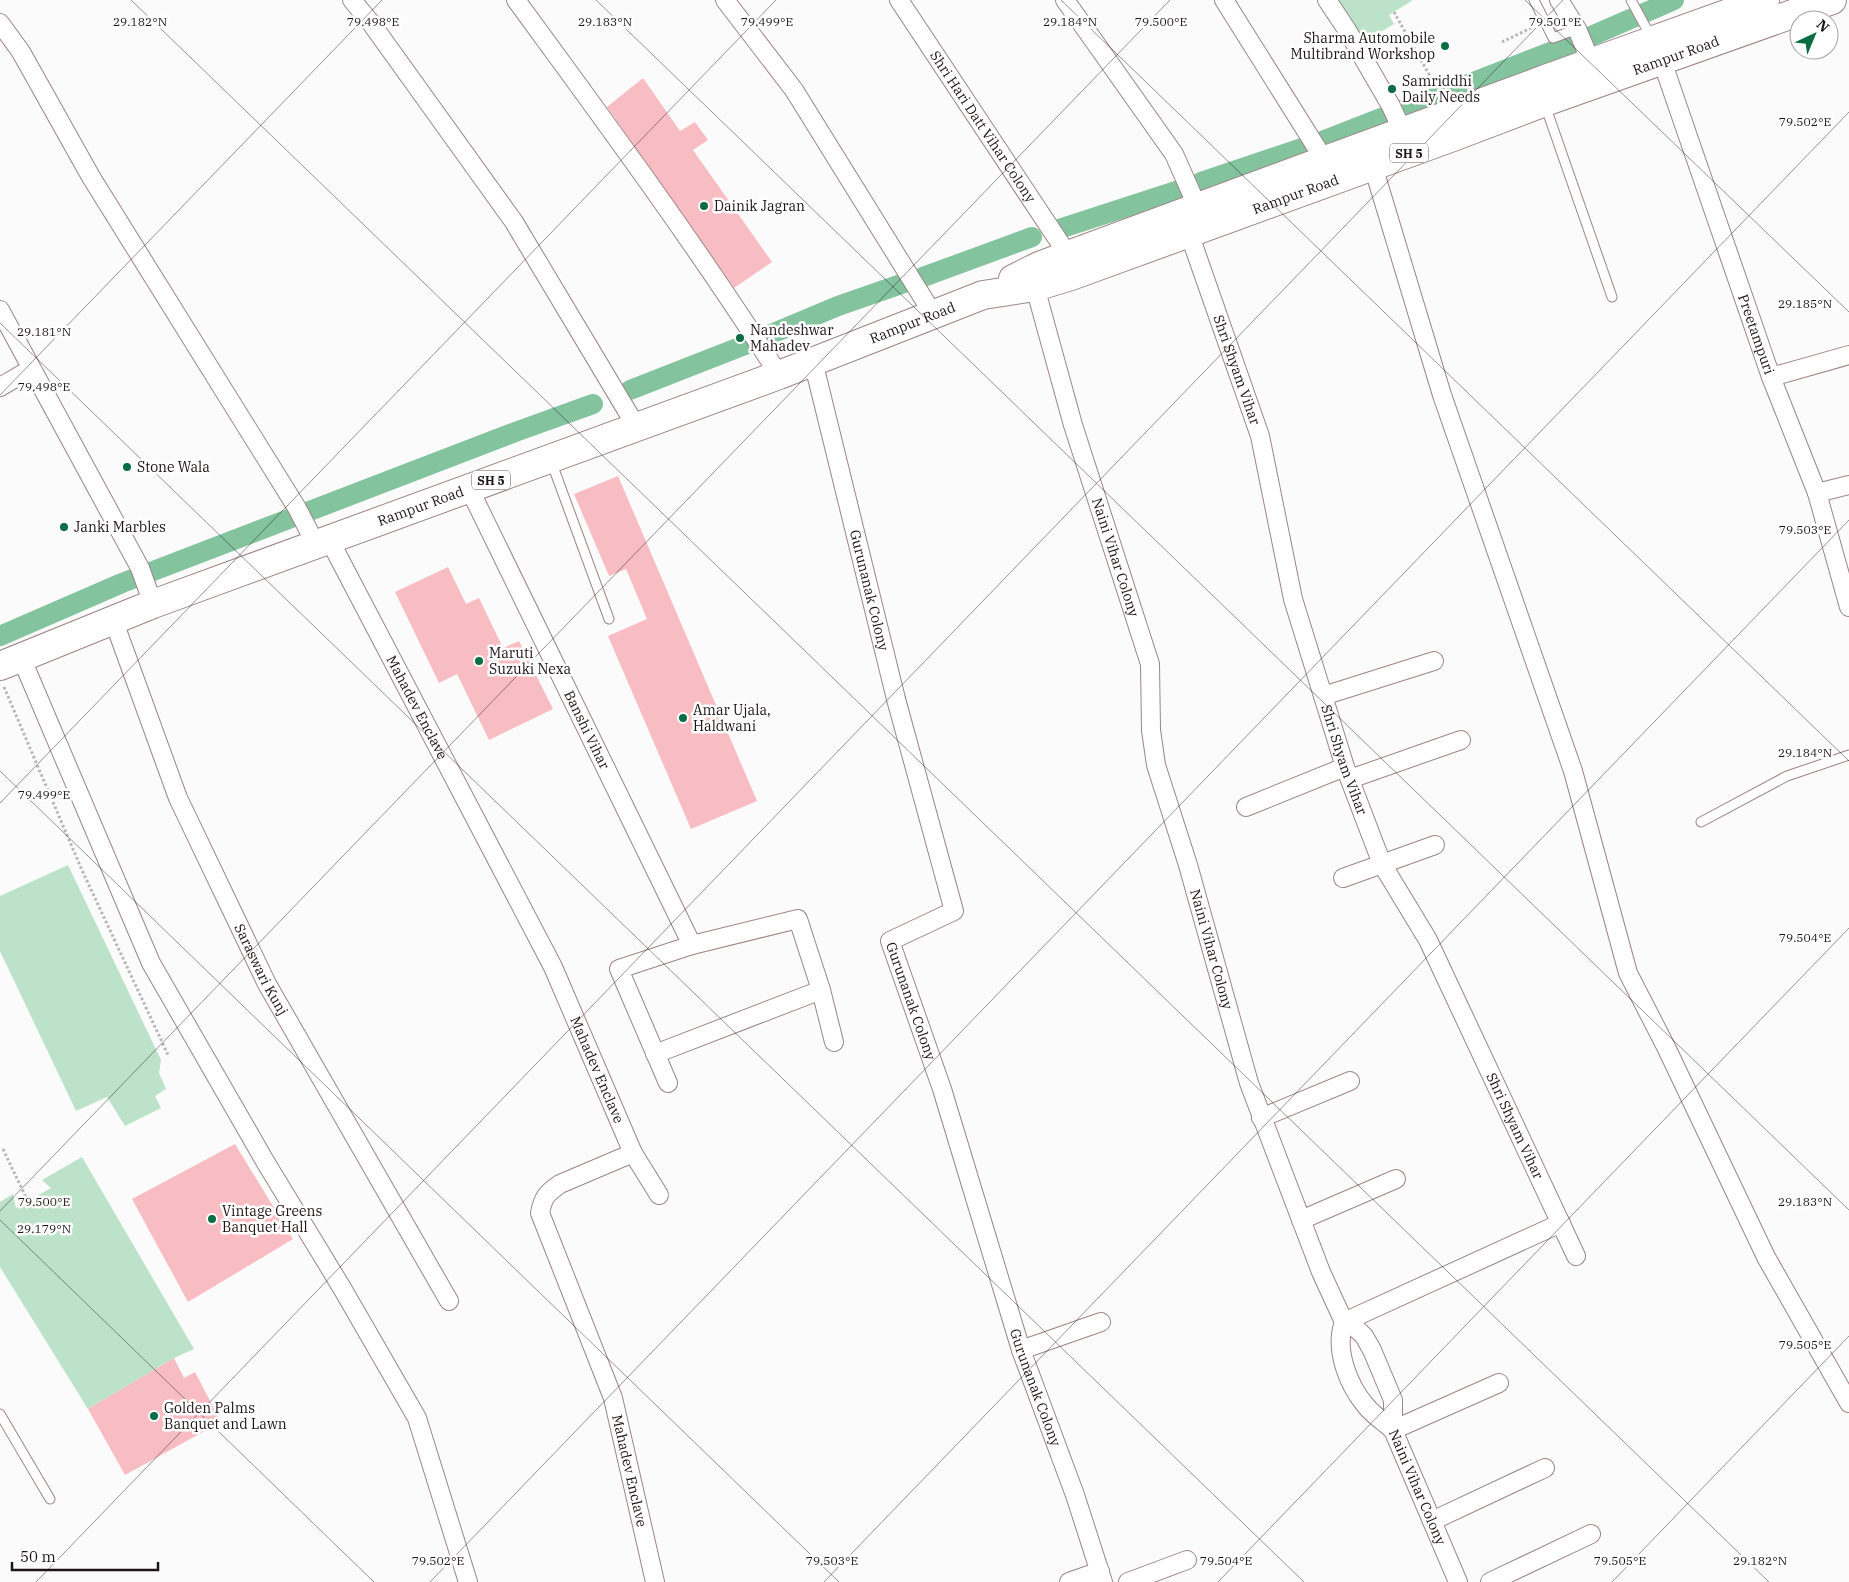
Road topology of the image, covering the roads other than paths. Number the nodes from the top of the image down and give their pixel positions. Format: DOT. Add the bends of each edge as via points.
graph roads {
  1 [pos="352,0"];
  2 [pos="516,0"];
  3 [pos="725,0"];
  4 [pos="899,0"];
  5 [pos="1064,0"];
  6 [pos="1224,0"];
  7 [pos="1326,0"];
  8 [pos="1534,0"];
  9 [pos="1560,0"];
  10 [pos="1630,0"];
  11 [pos="1765,0"];
  12 [pos="1832,0"];
  13 [pos="0,23"];
  14 [pos="1577,29"];
  15 [pos="1653,42"];
  16 [pos="1588,55"];
  17 [pos="1545,102"];
  18 [pos="1401,127"];
  19 [pos="1325,161"];
  20 [pos="1373,166"];
  21 [pos="1198,208"];
  22 [pos="1189,233"];
  23 [pos="1068,255"];
  24 [pos="1035,287"];
  25 [pos="983,295"];
  26 [pos="1612,297"];
  27 [pos="0,310"];
  28 [pos="933,314"];
  29 [pos="1849,355"];
  30 [pos="813,361"];
  31 [pos="31,369"];
  32 [pos="780,374"];
  33 [pos="1771,377"];
  34 [pos="0,387"];
  35 [pos="636,426"];
  36 [pos="550,459"];
  37 [pos="1849,485"];
  38 [pos="469,488"];
  39 [pos="1817,493"];
  40 [pos="317,536"];
  41 [pos="147,584"];
  42 [pos="1849,607"];
  43 [pos="113,619"];
  44 [pos="609,619"];
  45 [pos="1434,662"];
  46 [pos="7,664"];
  47 [pos="1323,696"];
  48 [pos="1461,740"];
  49 [pos="1849,755"];
  50 [pos="1348,773"];
  51 [pos="1246,806"];
  52 [pos="1701,822"];
  53 [pos="1434,845"];
  54 [pos="1382,864"];
  55 [pos="1343,878"];
  56 [pos="692,945"];
  57 [pos="821,990"];
  58 [pos="834,1042"];
  59 [pos="655,1054"];
  60 [pos="1350,1081"];
  61 [pos="668,1083"];
  62 [pos="1261,1118"];
  63 [pos="633,1153"];
  64 [pos="1396,1179"];
  65 [pos="659,1195"];
  66 [pos="1301,1220"];
  67 [pos="1561,1223"];
  68 [pos="1576,1256"];
  69 [pos="449,1301"];
  70 [pos="1102,1322"];
  71 [pos="1344,1322"];
  72 [pos="1022,1350"];
  73 [pos="1499,1383"];
  74 [pos="1849,1403"];
  75 [pos="0,1414"];
  76 [pos="1392,1430"];
  77 [pos="1545,1468"];
  78 [pos="50,1499"];
  79 [pos="1432,1521"];
  80 [pos="1591,1534"];
  81 [pos="1187,1560"];
  82 [pos="1101,1577"];
  83 [pos="468,1582"];
  84 [pos="654,1582"];
  85 [pos="1069,1582"];
  86 [pos="1128,1582"];
  87 [pos="1458,1582"];
  88 [pos="1490,1582"];
  1 -- 35 [label="street" via="514,222"];
  2 -- 32 [label="street"];
  3 -- 28 [label="street" via="794,90"];
  4 -- 23 [label="street, Shri Hari Datt Vihar Colony"];
  5 -- 21 [label="street" via="1174,154"];
  6 -- 19 [label="street"];
  7 -- 18 [label="street" via="1347,30"];
  8 -- 14 [label="lane" via="1553,38"];
  9 -- 14 [label="street"];
  10 -- 15 [label="lane"];
  11 -- 15 [label="main road"];
  12 -- 15 [label="main road, Rampur Road / SH 5"];
  13 -- 40 [label="street, Mahadev Enclave" via="21,52 96,185"];
  14 -- 16 [label="street"];
  15 -- 16 [label="main road"];
  15 -- 17 [label="main road, Rampur Road / SH 5"];
  15 -- 33 [label="street, Preetampuri"];
  16 -- 18 [label="main road"];
  17 -- 20 [label="main road, Rampur Road / SH 5"];
  17 -- 26 [label="lane"];
  18 -- 19 [label="main road"];
  19 -- 21 [label="main road"];
  20 -- 22 [label="main road, Rampur Road / SH 5"];
  20 -- 74 [label="street" via="1442,395 1573,771 1628,974 1766,1257"];
  21 -- 23 [label="main road"];
  22 -- 24 [label="main road, Rampur Road / SH 5"];
  22 -- 47 [label="street, Shri Shyam Vihar" via="1260,436 1292,599"];
  23 -- 25 [label="main road"];
  24 -- 25 [label="main road, Rampur Road / SH 5"];
  24 -- 62 [label="street, Naini Vihar Colony" via="1073,425 1150,664 1156,765"];
  25 -- 28 [label="main road, Rampur Road / SH 5"];
  27 -- 31 [label="street"];
  28 -- 30 [label="main road, Rampur Road / SH 5"];
  29 -- 33 [label="street"];
  30 -- 32 [label="main road, Rampur Road / SH 5"];
  30 -- 72 [label="street, Gurunanak Colony" via="896,699 954,911 890,941 942,1089"];
  31 -- 34 [label="street"];
  31 -- 41 [label="street"];
  32 -- 35 [label="main road, Rampur Road / SH 5"];
  33 -- 39 [label="street, Preetampuri"];
  35 -- 36 [label="main road, Rampur Road / SH 5"];
  36 -- 38 [label="main road, Rampur Road / SH 5"];
  36 -- 44 [label="lane"];
  37 -- 39 [label="street"];
  38 -- 40 [label="main road, Rampur Road / SH 5"];
  38 -- 56 [label="street, Banshi Vihar"];
  39 -- 42 [label="street, Preetampuri"];
  40 -- 41 [label="main road, Rampur Road / SH 5"];
  40 -- 63 [label="street, Mahadev Enclave" via="553,967"];
  41 -- 43 [label="main road, Rampur Road / SH 5"];
  43 -- 46 [label="main road, Rampur Road / SH 5"];
  43 -- 69 [label="street, Saraswari Kunj" via="178,798 267,984"];
  45 -- 47 [label="street"];
  46 -- 83 [label="street" via="151,963 417,1418"];
  47 -- 50 [label="street, Shri Shyam Vihar"];
  48 -- 50 [label="street"];
  49 -- 52 [label="lane" via="1787,776"];
  50 -- 51 [label="street"];
  50 -- 54 [label="street, Shri Shyam Vihar"];
  53 -- 54 [label="street"];
  54 -- 55 [label="street"];
  54 -- 67 [label="street, Shri Shyam Vihar" via="1428,940"];
  56 -- 57 [label="street" via="798,919"];
  56 -- 59 [label="street" via="619,968"];
  57 -- 58 [label="street"];
  57 -- 59 [label="street"];
  59 -- 61 [label="street"];
  60 -- 62 [label="street"];
  62 -- 66 [label="street, Naini Vihar Colony"];
  63 -- 65 [label="street"];
  63 -- 84 [label="street, Mahadev Enclave" via="560,1184 542,1200 540,1213 612,1398"];
  64 -- 66 [label="street"];
  66 -- 71 [label="street, Naini Vihar Colony"];
  67 -- 68 [label="street, Shri Shyam Vihar"];
  67 -- 71 [label="street"];
  70 -- 72 [label="street"];
  71 -- 76 [label="street, Naini Vihar Colony" via="1350,1323 1364,1336 1372,1350 1393,1400"];
  71 -- 76 [label="street" via="1340,1345 1356,1394"];
  72 -- 82 [label="street, Gurunanak Colony"];
  73 -- 76 [label="street"];
  75 -- 78 [label="lane"];
  76 -- 79 [label="street, Naini Vihar Colony"];
  77 -- 79 [label="street"];
  79 -- 87 [label="street, Naini Vihar Colony"];
  80 -- 88 [label="street"];
  81 -- 86 [label="street"];
  82 -- 85 [label="street"];
}
